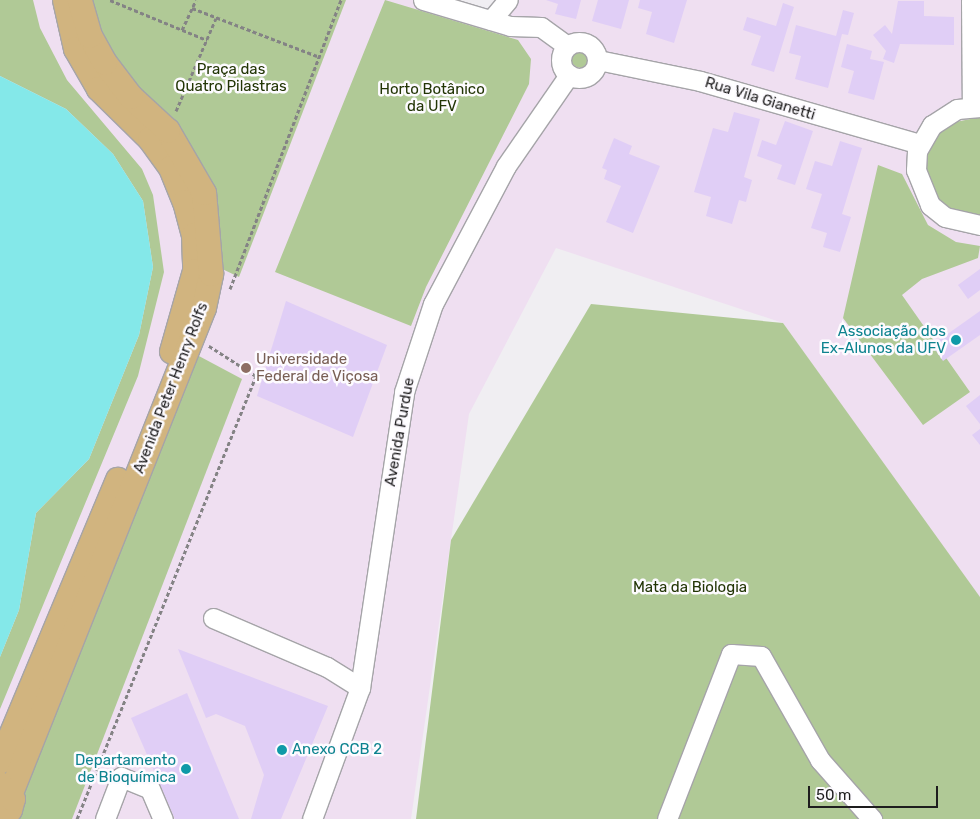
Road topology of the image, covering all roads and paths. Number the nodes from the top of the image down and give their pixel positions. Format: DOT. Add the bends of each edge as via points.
graph roads {
  1 [pos="65,0"];
  2 [pos="80,0"];
  3 [pos="110,0"];
  4 [pos="196,0"];
  5 [pos="342,0"];
  6 [pos="423,0"];
  7 [pos="508,0"];
  8 [pos="971,0"];
  9 [pos="192,8"];
  10 [pos="216,18"];
  11 [pos="491,20"];
  12 [pos="182,30"];
  13 [pos="207,40"];
  14 [pos="567,46"];
  15 [pos="317,56"];
  16 [pos="598,60"];
  17 [pos="569,75"];
  18 [pos="976,107"];
  19 [pos="168,131"];
  20 [pos="920,144"];
  21 [pos="980,225"];
  22 [pos="226,300"];
  23 [pos="212,337"];
  24 [pos="213,618"];
  25 [pos="360,688"];
  26 [pos="0,762"];
  27 [pos="6,788"];
  28 [pos="0,818"];
  29 [pos="77,819"];
  30 [pos="105,819"];
  31 [pos="164,819"];
  32 [pos="312,819"];
  33 [pos="667,819"];
  34 [pos="872,819"];
  1 -- 26 [label="main road, Avenida Peter Henry Rolfs" via="76,49 99,89 150,139 171,168 194,235 195,271 173,350"];
  2 -- 19 [label="main road, Avenida Peter Henry Rolfs" via="90,36 105,63 131,97"];
  3 -- 12 [label="path"];
  4 -- 9 [label="path"];
  5 -- 15 [label="path"];
  6 -- 11 [label="street"];
  7 -- 11 [label="street"];
  8 -- 18 [label="street"];
  9 -- 10 [label="path"];
  9 -- 12 [label="path"];
  10 -- 13 [label="path"];
  10 -- 15 [label="path"];
  11 -- 14 [label="street" via="541,27"];
  12 -- 13 [label="path"];
  13 -- 19 [label="path"];
  14 -- 16 [label="street" via="584,42 594,49"];
  14 -- 17 [label="street" via="561,61"];
  15 -- 22 [label="path"];
  16 -- 17 [label="street" via="590,75"];
  16 -- 20 [label="street, Rua Vila Gianetti" via="700,81"];
  17 -- 25 [label="street, Avenida Purdue" via="506,166 433,304 404,392"];
  18 -- 20 [label="street" via="943,116"];
  19 -- 27 [label="main road, Avenida Peter Henry Rolfs" via="204,193 211,264 204,308"];
  20 -- 21 [label="street" via="916,170 930,205 945,217"];
  23 -- 29 [label="path" via="209,346 256,376"];
  24 -- 25 [label="street" via="326,667"];
  25 -- 32 [label="street, Avenida Purdue"];
  27 -- 28 [label="main road, Avenida Peter Henry Rolfs" via="13,805"];
  30 -- 31 [label="street" via="121,777 150,790"];
  33 -- 34 [label="street" via="731,654 761,656 820,760"];
}
